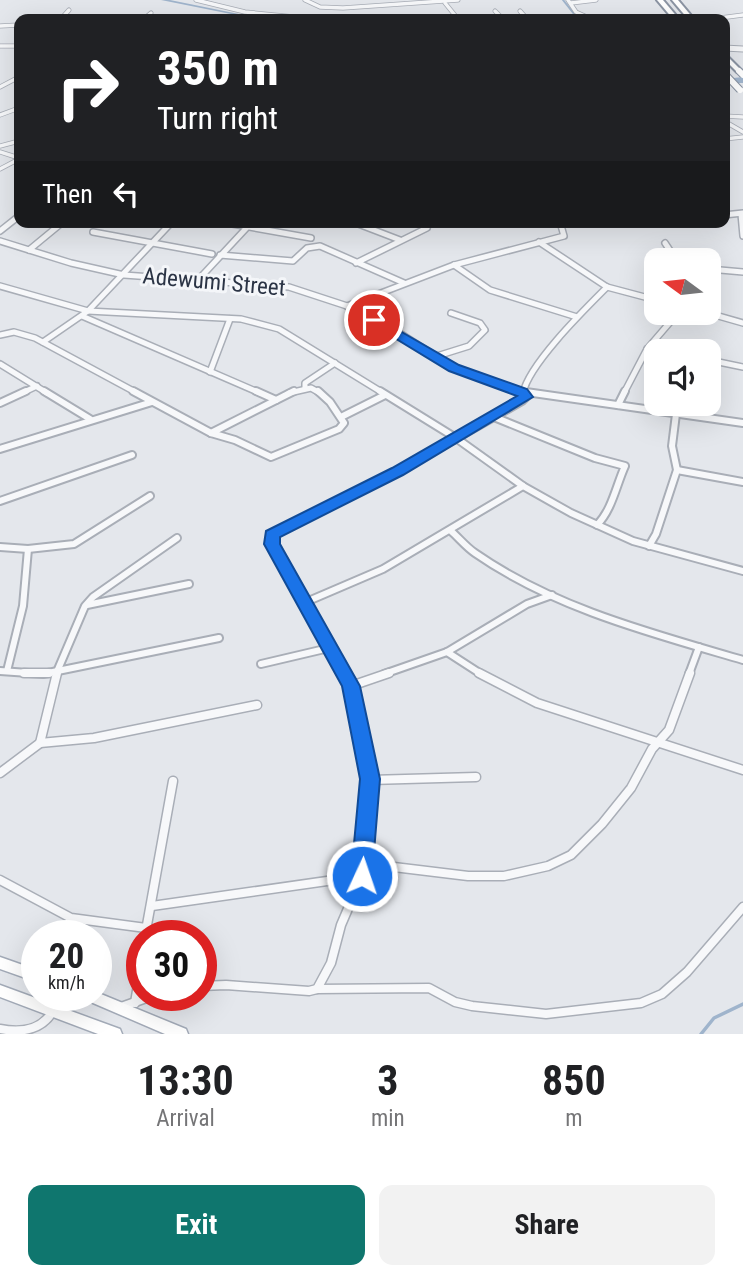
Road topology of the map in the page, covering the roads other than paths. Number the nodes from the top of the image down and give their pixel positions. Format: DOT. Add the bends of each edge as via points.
graph roads {
  1 [pos="196,0"];
  2 [pos="305,0"];
  3 [pos="362,0"];
  4 [pos="458,0"];
  5 [pos="596,0"];
  6 [pos="660,0"];
  7 [pos="675,0"];
  8 [pos="569,1"];
  9 [pos="415,2"];
  10 [pos="444,3"];
  11 [pos="369,6"];
  12 [pos="69,10"];
  13 [pos="495,11"];
  14 [pos="520,11"];
  15 [pos="65,14"];
  16 [pos="266,14"];
  17 [pos="454,14"];
  18 [pos="498,14"];
  19 [pos="523,14"];
  20 [pos="580,14"];
  21 [pos="672,14"];
  22 [pos="687,14"];
  23 [pos="743,134"];
  24 [pos="730,139"];
  25 [pos="737,139"];
  26 [pos="743,145"];
  27 [pos="742,213"];
  28 [pos="14,220"];
  29 [pos="56,228"];
  30 [pos="166,228"];
  31 [pos="247,228"];
  32 [pos="264,228"];
  33 [pos="369,228"];
  34 [pos="427,228"];
  35 [pos="562,228"];
  36 [pos="0,231"];
  37 [pos="93,232"];
  38 [pos="743,236"];
  39 [pos="311,238"];
  40 [pos="400,240"];
  41 [pos="0,242"];
  42 [pos="152,242"];
  43 [pos="539,243"];
  44 [pos="665,243"];
  45 [pos="668,248"];
  46 [pos="29,250"];
  47 [pos="212,254"];
  48 [pos="220,255"];
  49 [pos="356,262"];
  50 [pos="454,265"];
  51 [pos="721,270"];
  52 [pos="743,272"];
  53 [pos="124,275"];
  54 [pos="198,280"];
  55 [pos="405,284"];
  56 [pos="0,286"];
  57 [pos="607,288"];
  58 [pos="644,297"];
  59 [pos="347,306"];
  60 [pos="88,311"];
  61 [pos="452,313"];
  62 [pos="82,316"];
  63 [pos="577,317"];
  64 [pos="721,317"];
  65 [pos="230,319"];
  66 [pos="743,323"];
  67 [pos="0,335"];
  68 [pos="43,342"];
  69 [pos="644,355"];
  70 [pos="437,356"];
  71 [pos="721,362"];
  72 [pos="335,363"];
  73 [pos="0,364"];
  74 [pos="743,367"];
  75 [pos="210,372"];
  76 [pos="37,386"];
  77 [pos="305,388"];
  78 [pos="522,392"];
  79 [pos="385,395"];
  80 [pos="276,400"];
  81 [pos="152,402"];
  82 [pos="0,403"];
  83 [pos="618,405"];
  84 [pos="644,409"];
  85 [pos="676,416"];
  86 [pos="691,416"];
  87 [pos="341,417"];
  88 [pos="495,417"];
  89 [pos="90,419"];
  90 [pos="743,423"];
  91 [pos="211,433"];
  92 [pos="456,438"];
  93 [pos="0,449"];
  94 [pos="132,455"];
  95 [pos="677,470"];
  96 [pos="743,482"];
  97 [pos="523,486"];
  98 [pos="150,496"];
  99 [pos="0,501"];
  100 [pos="597,525"];
  101 [pos="452,531"];
  102 [pos="177,538"];
  103 [pos="649,546"];
  104 [pos="0,547"];
  105 [pos="28,548"];
  106 [pos="743,571"];
  107 [pos="189,583"];
  108 [pos="552,595"];
  109 [pos="306,602"];
  110 [pos="85,606"];
  111 [pos="219,639"];
  112 [pos="699,647"];
  113 [pos="328,648"];
  114 [pos="447,652"];
  115 [pos="743,660"];
  116 [pos="261,664"];
  117 [pos="4,671"];
  118 [pos="57,672"];
  119 [pos="351,686"];
  120 [pos="257,705"];
  121 [pos="40,743"];
  122 [pos="659,743"];
  123 [pos="743,770"];
  124 [pos="0,773"];
  125 [pos="476,777"];
  126 [pos="370,779"];
  127 [pos="173,782"];
  128 [pos="361,863"];
  129 [pos="362,876"];
  130 [pos="0,880"];
  131 [pos="152,906"];
  132 [pos="743,907"];
  133 [pos="149,920"];
  134 [pos="126,928"];
  135 [pos="0,963"];
  136 [pos="21,970"];
  137 [pos="217,985"];
  138 [pos="317,989"];
  139 [pos="0,991"];
  140 [pos="21,999"];
  141 [pos="112,1005"];
  142 [pos="126,1006"];
  143 [pos="120,1008"];
  144 [pos="53,1011"];
  145 [pos="0,1030"];
  146 [pos="115,1034"];
  147 [pos="181,1034"];
  1 -- 16 [label="street"];
  2 -- 11 [label="street" via="320,7"];
  3 -- 11 [label="street"];
  4 -- 10 [label="street"];
  5 -- 8 [label="street"];
  6 -- 21 [label="highway"];
  7 -- 22 [label="highway"];
  8 -- 20 [label="street"];
  9 -- 10 [label="street"];
  9 -- 11 [label="street"];
  10 -- 17 [label="street"];
  12 -- 15 [label="street"];
  13 -- 18 [label="street"];
  14 -- 19 [label="street"];
  23 -- 25 [label="street"];
  24 -- 25 [label="street"];
  25 -- 26 [label="street"];
  27 -- 38 [label="street"];
  28 -- 36 [label="street"];
  29 -- 46 [label="street"];
  30 -- 42 [label="street"];
  31 -- 48 [label="street"];
  32 -- 39 [label="street"];
  33 -- 40 [label="street"];
  34 -- 40 [label="street"];
  35 -- 43 [label="street" via="564,236"];
  37 -- 42 [label="street"];
  40 -- 49 [label="street"];
  41 -- 46 [label="street, Adewumi Street"];
  42 -- 47 [label="street"];
  42 -- 53 [label="street"];
  43 -- 50 [label="street"];
  43 -- 57 [label="street"];
  44 -- 45 [label="street"];
  46 -- 53 [label="street, Adewumi Street"];
  48 -- 49 [label="street" via="293,261 307,248 320,246"];
  48 -- 54 [label="street"];
  49 -- 55 [label="street"];
  50 -- 55 [label="street"];
  50 -- 63 [label="street" via="489,290"];
  51 -- 52 [label="street"];
  53 -- 54 [label="street, Adewumi Street"];
  53 -- 60 [label="street"];
  54 -- 59 [label="street, Adewumi Street" via="273,284"];
  55 -- 59 [label="street"];
  56 -- 60 [label="street"];
  57 -- 58 [label="street"];
  57 -- 63 [label="street"];
  59 -- 70 [label="street, Adewumi Street"];
  60 -- 62 [label="street"];
  60 -- 65 [label="street"];
  61 -- 70 [label="street" via="480,323 485,330 469,346"];
  62 -- 68 [label="street"];
  62 -- 75 [label="street" via="156,344"];
  63 -- 78 [label="street" via="528,377"];
  64 -- 66 [label="street"];
  65 -- 72 [label="street" via="279,329"];
  65 -- 75 [label="street"];
  67 -- 68 [label="street" via="22,333"];
  68 -- 81 [label="street"];
  69 -- 83 [label="street"];
  70 -- 78 [label="street, Adewumi Street" via="471,375"];
  71 -- 74 [label="street"];
  72 -- 77 [label="street" via="305,383"];
  72 -- 79 [label="street"];
  73 -- 76 [label="street"];
  75 -- 80 [label="street"];
  76 -- 82 [label="street"];
  76 -- 89 [label="street"];
  77 -- 80 [label="street"];
  77 -- 87 [label="street" via="317,391"];
  78 -- 83 [label="street, Adewumi Street"];
  78 -- 88 [label="street" via="526,397 522,401"];
  79 -- 87 [label="street"];
  79 -- 92 [label="street"];
  80 -- 91 [label="street"];
  81 -- 89 [label="street"];
  81 -- 91 [label="street"];
  83 -- 84 [label="street, Adewumi Street"];
  85 -- 95 [label="street" via="672,446"];
  86 -- 90 [label="street, Adewumi Street"];
  87 -- 91 [label="street" via="344,425 339,429 271,457"];
  88 -- 92 [label="street"];
  88 -- 100 [label="street" via="625,466 608,514"];
  89 -- 93 [label="street"];
  92 -- 97 [label="street"];
  92 -- 109 [label="street" via="272,535 272,544"];
  94 -- 99 [label="street"];
  95 -- 96 [label="street"];
  95 -- 103 [label="street"];
  97 -- 100 [label="street"];
  97 -- 101 [label="street"];
  98 -- 105 [label="street" via="74,544"];
  100 -- 103 [label="street"];
  101 -- 108 [label="street" via="477,554"];
  101 -- 109 [label="street" via="383,569"];
  102 -- 110 [label="street"];
  103 -- 106 [label="street"];
  104 -- 105 [label="street"];
  105 -- 117 [label="street" via="23,606"];
  107 -- 110 [label="street"];
  108 -- 112 [label="street" via="609,620"];
  108 -- 114 [label="street" via="527,604"];
  109 -- 113 [label="street"];
  110 -- 118 [label="street"];
  111 -- 118 [label="street"];
  112 -- 115 [label="street"];
  112 -- 122 [label="street" via="669,730"];
  113 -- 116 [label="street"];
  113 -- 119 [label="street"];
  114 -- 119 [label="street"];
  114 -- 122 [label="street" via="510,692"];
  117 -- 118 [label="street"];
  118 -- 121 [label="street"];
  119 -- 126 [label="street"];
  120 -- 121 [label="street" via="94,738"];
  121 -- 124 [label="street"];
  122 -- 123 [label="street"];
  122 -- 128 [label="street" via="602,824 571,855 548,866 504,876 468,876"];
  125 -- 126 [label="street"];
  126 -- 128 [label="street"];
  127 -- 131 [label="street"];
  128 -- 129 [label="street"];
  129 -- 131 [label="street"];
  129 -- 138 [label="street"];
  130 -- 134 [label="street" via="71,918"];
  131 -- 133 [label="street"];
  132 -- 138 [label="street" via="687,972 662,995 641,1003 546,1014 472,1006 429,988"];
  135 -- 136 [label="main road"];
  137 -- 138 [label="street"];
  139 -- 140 [label="main road"];
  141 -- 143 [label="main road"];
  142 -- 143 [label="street"];
  143 -- 147 [label="main road"];
  144 -- 145 [label="street" via="28,1032"];
  144 -- 146 [label="main road"];
}
